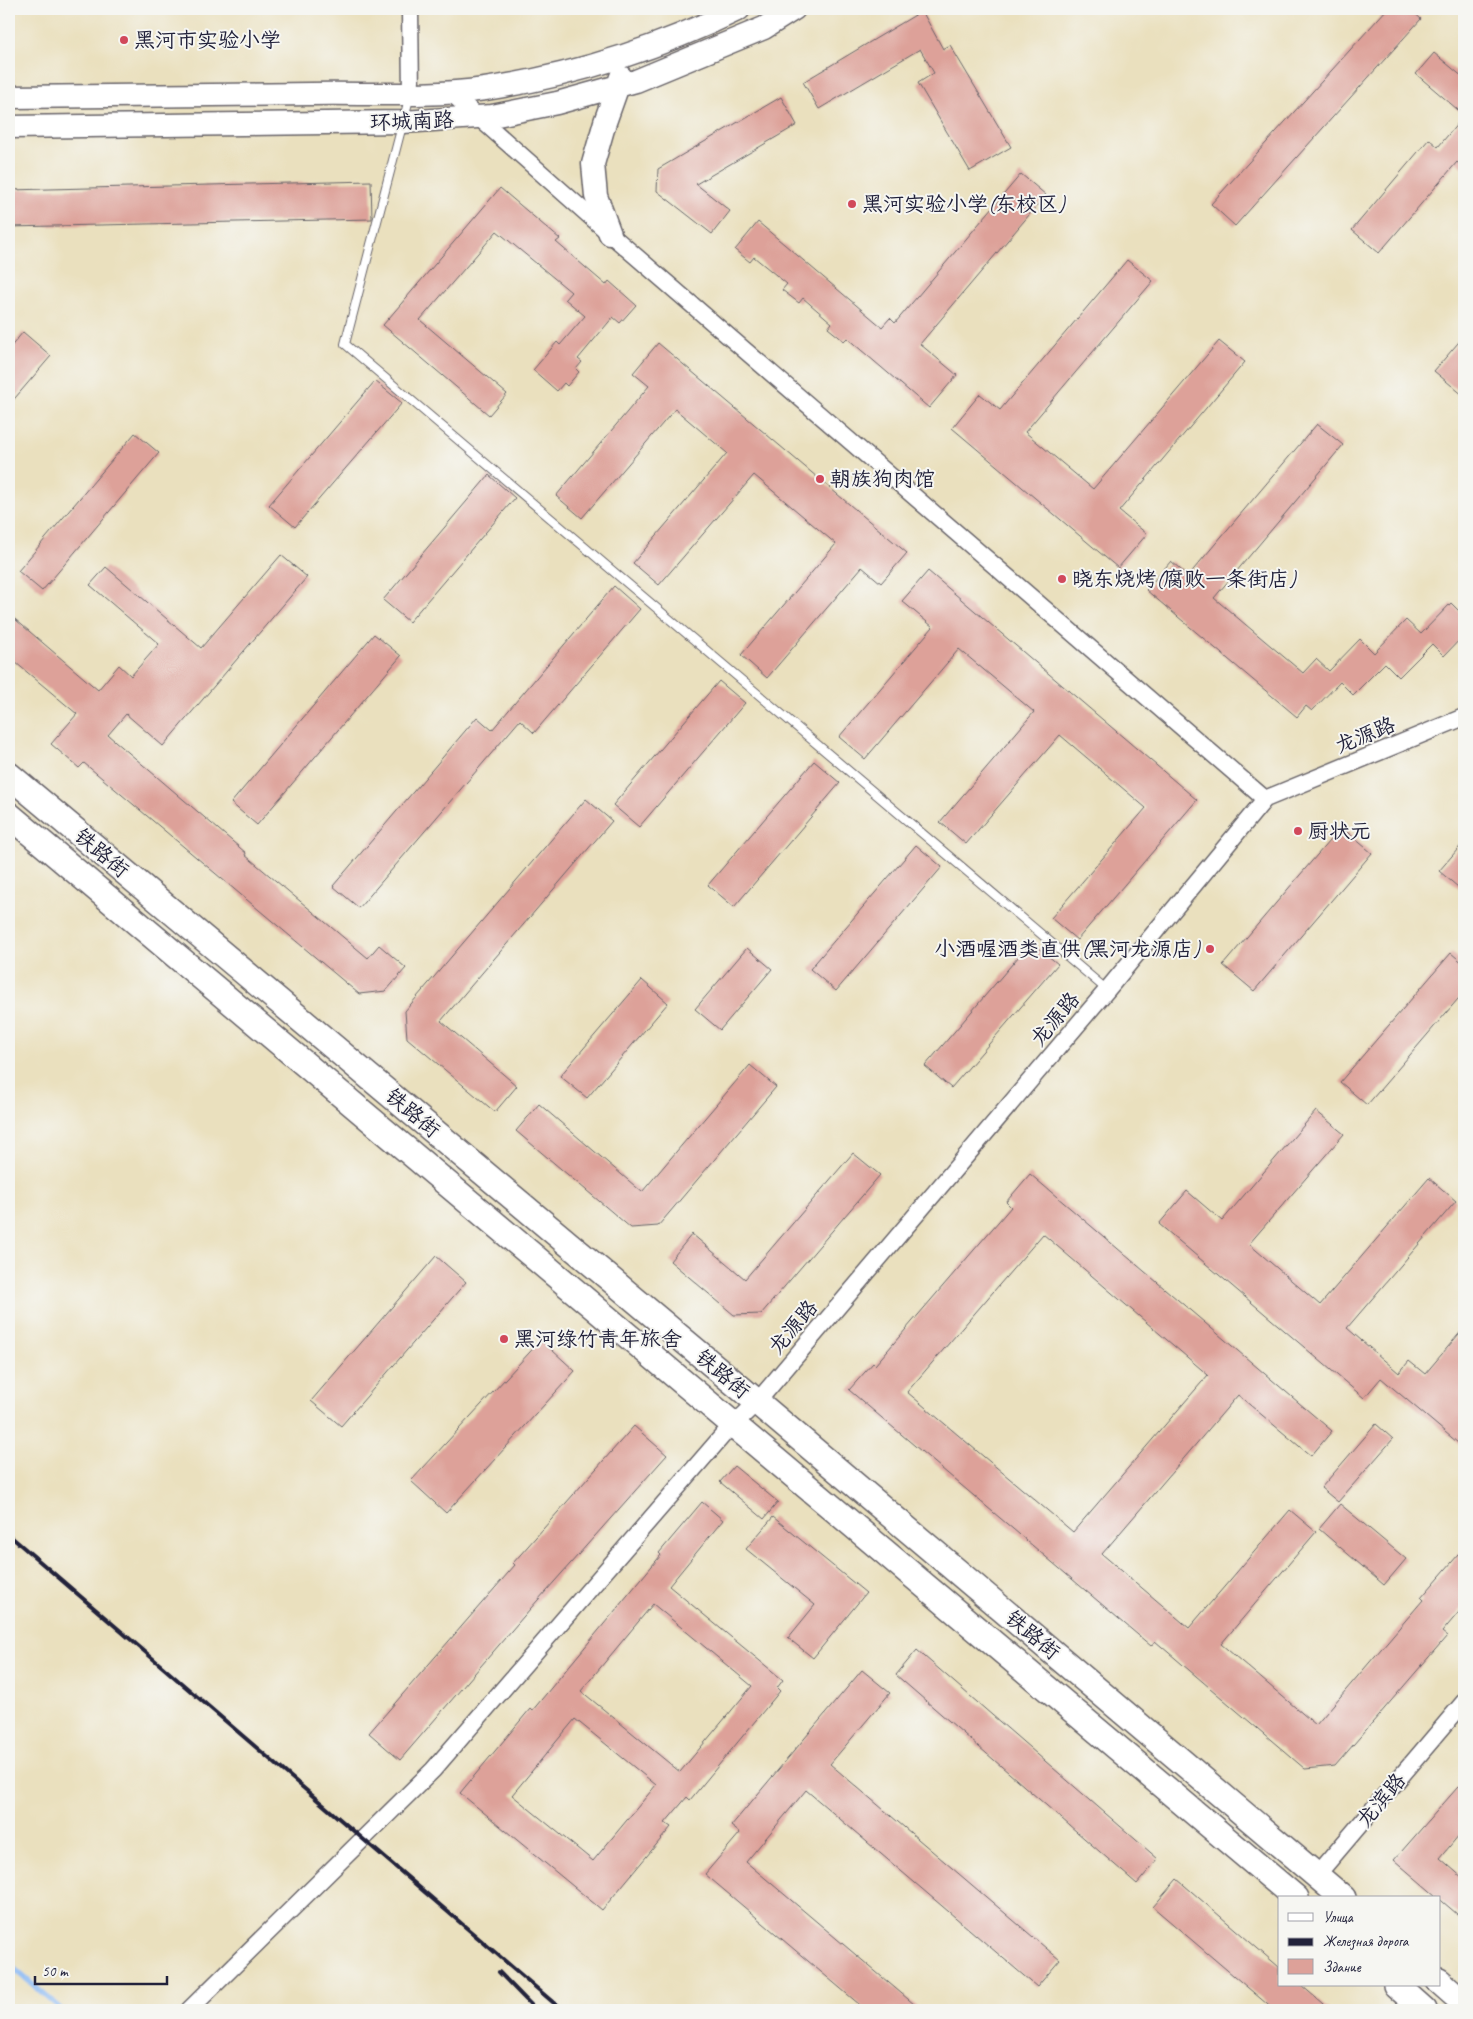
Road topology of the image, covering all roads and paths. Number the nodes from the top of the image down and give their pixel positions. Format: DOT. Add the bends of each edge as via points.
graph roads {
  1 [pos="410,9"];
  2 [pos="739,9"];
  3 [pos="794,9"];
  4 [pos="629,55"];
  5 [pos="617,87"];
  6 [pos="450,92"];
  7 [pos="410,94"];
  8 [pos="9,97"];
  9 [pos="478,118"];
  10 [pos="403,122"];
  11 [pos="9,127"];
  12 [pos="610,234"];
  13 [pos="1464,717"];
  14 [pos="9,775"];
  15 [pos="1265,799"];
  16 [pos="9,816"];
  17 [pos="1107,990"];
  18 [pos="757,1402"];
  19 [pos="732,1425"];
  20 [pos="1464,1702"];
  21 [pos="1317,1875"];
  22 [pos="1295,1896"];
  23 [pos="1299,1896"];
  24 [pos="1341,1896"];
  25 [pos="1440,1982"];
  26 [pos="1397,1986"];
  27 [pos="1464,2003"];
  28 [pos="189,2010"];
  29 [pos="1424,2010"];
  1 -- 7 [label="street"];
  2 -- 4 [label="main road, 环城南路"];
  3 -- 5 [label="main road, 环城南路" via="755,32"];
  4 -- 5 [label="main road"];
  4 -- 6 [label="main road, 环城南路" via="554,76"];
  5 -- 9 [label="main road, 环城南路" via="557,103"];
  5 -- 12 [label="main road" via="593,164 596,196"];
  6 -- 7 [label="main road, 环城南路"];
  6 -- 9 [label="street"];
  7 -- 8 [label="main road, 环城南路"];
  7 -- 10 [label="lane"];
  9 -- 10 [label="main road, 环城南路"];
  9 -- 12 [label="street"];
  10 -- 11 [label="main road, 环城南路"];
  10 -- 17 [label="lane" via="345,344"];
  12 -- 15 [label="street"];
  13 -- 15 [label="street, 龙源路"];
  14 -- 18 [label="main road, 铁路街"];
  15 -- 17 [label="street, 龙源路"];
  16 -- 19 [label="main road, 铁路街"];
  17 -- 18 [label="street, 龙源路"];
  18 -- 19 [label="street, 龙源路"];
  18 -- 21 [label="main road, 铁路街"];
  19 -- 22 [label="main road, 铁路街"];
  19 -- 28 [label="street, 龙源路" via="433,1770"];
  20 -- 21 [label="street, 龙滨路"];
  21 -- 23 [label="main road, 龙滨路"];
  21 -- 24 [label="main road, 铁路街"];
  25 -- 27 [label="main road"];
  26 -- 29 [label="main road"];
}
